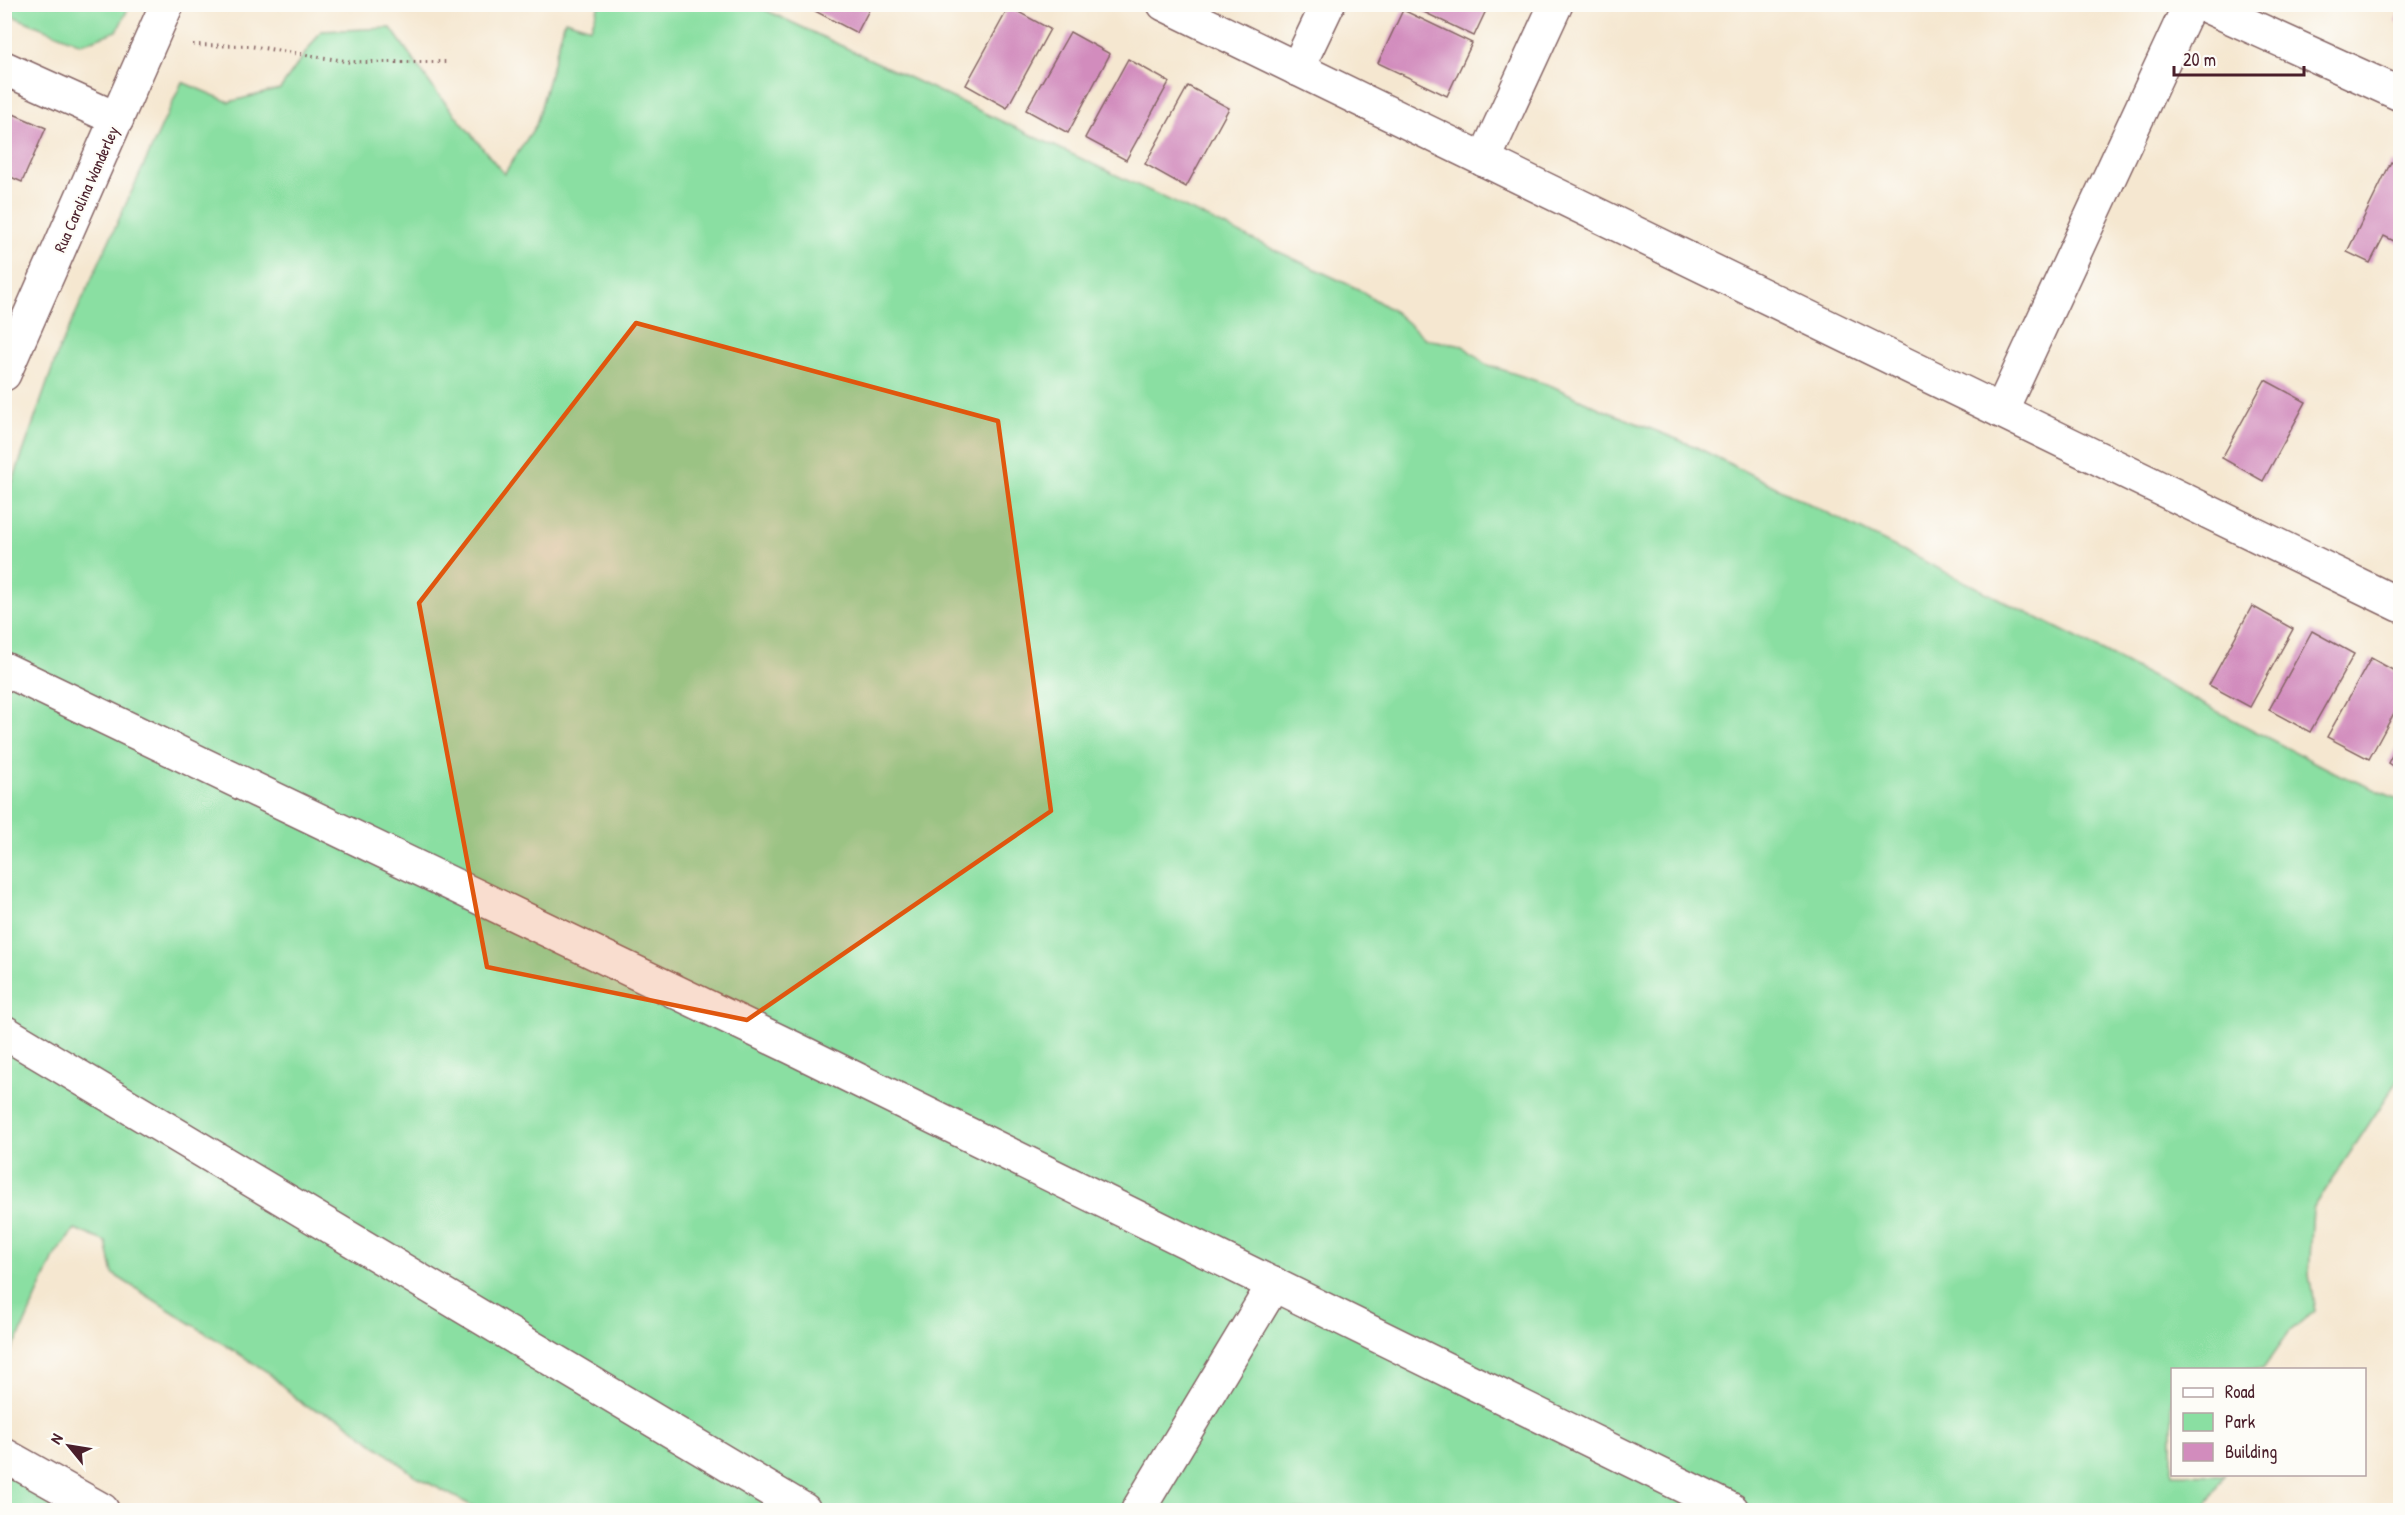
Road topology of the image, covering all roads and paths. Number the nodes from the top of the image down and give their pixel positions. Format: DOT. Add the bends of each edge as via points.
graph roads {
  1 [pos="167,4"];
  2 [pos="1164,4"];
  3 [pos="1328,4"];
  4 [pos="1556,4"];
  5 [pos="2190,4"];
  6 [pos="2202,4"];
  7 [pos="150,44"];
  8 [pos="447,62"];
  9 [pos="4,68"];
  10 [pos="1298,69"];
  11 [pos="2400,94"];
  12 [pos="117,119"];
  13 [pos="1484,160"];
  14 [pos="4,374"];
  15 [pos="2001,411"];
  16 [pos="2400,605"];
  17 [pos="4,669"];
  18 [pos="4,1032"];
  19 [pos="1274,1284"];
  20 [pos="4,1455"];
  21 [pos="102,1510"];
  22 [pos="804,1510"];
  23 [pos="1138,1510"];
  24 [pos="1732,1510"];
  1 -- 7 [label="street, Rua Carolina Wanderley"];
  2 -- 10 [label="street"];
  3 -- 10 [label="street"];
  4 -- 13 [label="street"];
  5 -- 15 [label="street"];
  6 -- 11 [label="street"];
  7 -- 8 [label="path" via="250,46 351,62"];
  7 -- 12 [label="street, Rua Carolina Wanderley"];
  9 -- 12 [label="street"];
  10 -- 13 [label="street"];
  12 -- 14 [label="street, Rua Carolina Wanderley"];
  13 -- 15 [label="street"];
  15 -- 16 [label="street"];
  17 -- 19 [label="street" via="772,1037"];
  18 -- 22 [label="street"];
  19 -- 23 [label="street"];
  19 -- 24 [label="street"];
  20 -- 21 [label="street"];
}
